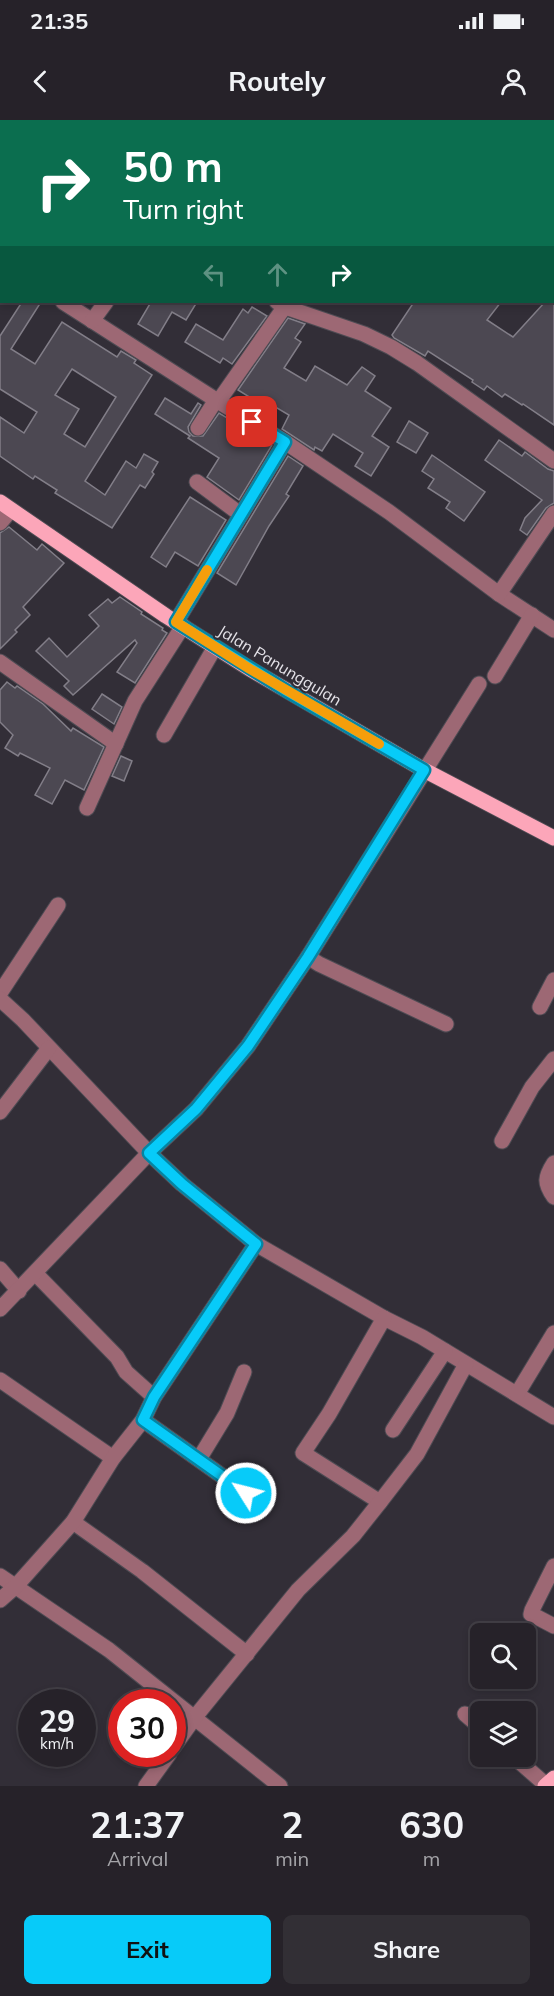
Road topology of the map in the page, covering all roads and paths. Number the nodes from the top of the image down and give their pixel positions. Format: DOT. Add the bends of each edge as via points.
graph roads {
  1 [pos="65,303"];
  2 [pos="105,303"];
  3 [pos="283,303"];
  4 [pos="92,321"];
  5 [pos="217,401"];
  6 [pos="198,428"];
  7 [pos="285,442"];
  8 [pos="551,454"];
  9 [pos="197,482"];
  10 [pos="5,506"];
  11 [pos="554,513"];
  12 [pos="240,514"];
  13 [pos="0,523"];
  14 [pos="499,594"];
  15 [pos="532,615"];
  16 [pos="179,624"];
  17 [pos="554,630"];
  18 [pos="215,647"];
  19 [pos="0,662"];
  20 [pos="495,676"];
  21 [pos="479,684"];
  22 [pos="164,735"];
  23 [pos="116,744"];
  24 [pos="424,770"];
  25 [pos="87,808"];
  26 [pos="554,838"];
  27 [pos="58,905"];
  28 [pos="308,957"];
  29 [pos="554,980"];
  30 [pos="0,993"];
  31 [pos="0,999"];
  32 [pos="540,1007"];
  33 [pos="446,1024"];
  34 [pos="49,1048"];
  35 [pos="554,1059"];
  36 [pos="0,1112"];
  37 [pos="502,1141"];
  38 [pos="149,1153"];
  39 [pos="554,1163"];
  40 [pos="554,1197"];
  41 [pos="256,1244"];
  42 [pos="0,1269"];
  43 [pos="35,1273"];
  44 [pos="19,1291"];
  45 [pos="0,1309"];
  46 [pos="384,1318"];
  47 [pos="554,1333"];
  48 [pos="445,1351"];
  49 [pos="466,1364"];
  50 [pos="244,1372"];
  51 [pos="0,1380"];
  52 [pos="517,1394"];
  53 [pos="154,1397"];
  54 [pos="554,1417"];
  55 [pos="143,1420"];
  56 [pos="393,1430"];
  57 [pos="114,1458"];
  58 [pos="199,1459"];
  59 [pos="246,1493"];
  60 [pos="380,1502"];
  61 [pos="73,1521"];
  62 [pos="554,1566"];
  63 [pos="0,1576"];
  64 [pos="16,1586"];
  65 [pos="0,1600"];
  66 [pos="554,1626"];
  67 [pos="247,1654"];
  68 [pos="465,1714"];
  69 [pos="195,1717"];
  70 [pos="470,1718"];
  71 [pos="186,1730"];
  72 [pos="160,1767"];
  73 [pos="527,1767"];
  74 [pos="548,1783"];
  75 [pos="146,1786"];
  76 [pos="280,1786"];
  1 -- 4 [label="street"];
  2 -- 4 [label="street"];
  3 -- 5 [label="street"];
  3 -- 8 [label="street" via="391,347"];
  4 -- 5 [label="street"];
  5 -- 6 [label="street"];
  5 -- 7 [label="street"];
  7 -- 12 [label="street"];
  7 -- 14 [label="street" via="389,512"];
  9 -- 12 [label="street"];
  10 -- 13 [label="street"];
  10 -- 16 [label="main road, Jalan Panunggulan"];
  11 -- 14 [label="street"];
  12 -- 16 [label="street"];
  14 -- 15 [label="street"];
  15 -- 17 [label="street"];
  15 -- 20 [label="street"];
  16 -- 18 [label="main road, Jalan Panunggulan"];
  16 -- 23 [label="street" via="135,701"];
  18 -- 22 [label="street"];
  18 -- 24 [label="main road, Jalan Panunggulan"];
  19 -- 23 [label="street"];
  21 -- 24 [label="street"];
  23 -- 25 [label="street"];
  24 -- 26 [label="main road, Jalan Panunggulan"];
  24 -- 28 [label="street"];
  27 -- 30 [label="street"];
  28 -- 33 [label="street"];
  28 -- 38 [label="street" via="222,1079"];
  29 -- 32 [label="street"];
  31 -- 34 [label="street"];
  34 -- 36 [label="street"];
  34 -- 38 [label="street"];
  35 -- 37 [label="street" via="532,1087"];
  38 -- 41 [label="street"];
  38 -- 43 [label="street"];
  39 -- 40 [label="street" via="546,1175 546,1186"];
  41 -- 46 [label="street"];
  41 -- 53 [label="street"];
  42 -- 44 [label="street"];
  43 -- 44 [label="street"];
  43 -- 53 [label="street"];
  44 -- 45 [label="street"];
  46 -- 48 [label="street"];
  46 -- 60 [label="street" via="303,1453"];
  47 -- 52 [label="street"];
  48 -- 49 [label="street"];
  48 -- 56 [label="street"];
  49 -- 52 [label="street"];
  49 -- 60 [label="street" via="417,1454"];
  50 -- 58 [label="street"];
  51 -- 57 [label="street"];
  52 -- 54 [label="street"];
  53 -- 55 [label="street"];
  55 -- 57 [label="street"];
  55 -- 58 [label="street"];
  57 -- 61 [label="street"];
  58 -- 59 [label="street"];
  60 -- 67 [label="street" via="353,1536 298,1590"];
  61 -- 64 [label="street"];
  61 -- 67 [label="street"];
  62 -- 66 [label="street" via="531,1614"];
  63 -- 64 [label="street"];
  64 -- 65 [label="street"];
  64 -- 69 [label="street" via="110,1650"];
  67 -- 69 [label="street"];
  68 -- 70 [label="street"];
  69 -- 71 [label="street"];
  69 -- 76 [label="street"];
  72 -- 75 [label="street"];
  73 -- 74 [label="street"];
}
